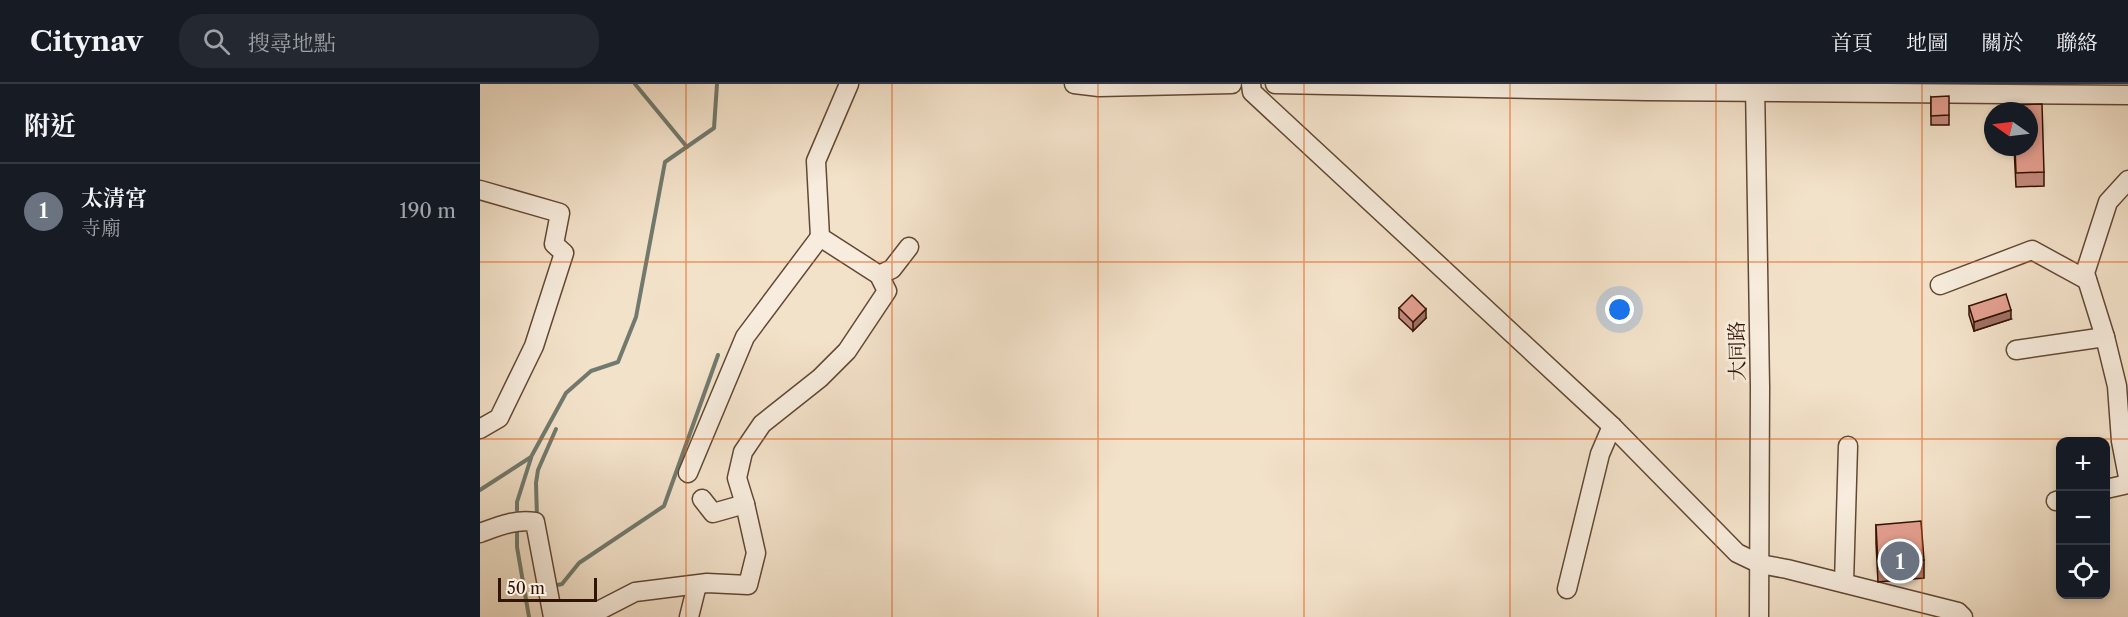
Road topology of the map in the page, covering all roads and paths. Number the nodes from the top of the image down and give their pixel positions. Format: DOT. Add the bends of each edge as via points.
graph roads {
  1 [pos="849,84"];
  2 [pos="1074,84"];
  3 [pos="1232,84"];
  4 [pos="1251,84"];
  5 [pos="1275,84"];
  6 [pos="1755,88"];
  7 [pos="2128,95"];
  8 [pos="2128,180"];
  9 [pos="480,190"];
  10 [pos="820,237"];
  11 [pos="909,247"];
  12 [pos="879,275"];
  13 [pos="2087,280"];
  14 [pos="1940,285"];
  15 [pos="2106,337"];
  16 [pos="2016,350"];
  17 [pos="1612,426"];
  18 [pos="480,429"];
  19 [pos="1848,446"];
  20 [pos="688,473"];
  21 [pos="2128,477"];
  22 [pos="2128,484"];
  23 [pos="2110,488"];
  24 [pos="702,499"];
  25 [pos="745,504"];
  26 [pos="480,533"];
  27 [pos="1760,564"];
  28 [pos="1844,584"];
  29 [pos="697,585"];
  30 [pos="1567,589"];
  31 [pos="553,614"];
  32 [pos="689,617"];
  33 [pos="1759,617"];
  34 [pos="1963,617"];
  1 -- 10 [label="street" via="816,161"];
  2 -- 3 [label="street"];
  4 -- 17 [label="street" via="1252,92"];
  5 -- 6 [label="street" via="1634,91"];
  6 -- 7 [label="street"];
  6 -- 27 [label="street, 大同路"];
  8 -- 13 [label="street" via="2108,202 2085,273"];
  9 -- 18 [label="street" via="561,213 554,244 564,253 534,346 499,418"];
  10 -- 12 [label="street"];
  10 -- 20 [label="street" via="744,337"];
  11 -- 12 [label="street" via="892,268"];
  12 -- 25 [label="street" via="887,291 847,351 762,424 743,453 737,478"];
  13 -- 14 [label="street" via="2032,250"];
  13 -- 15 [label="street"];
  15 -- 16 [label="street"];
  15 -- 21 [label="street" via="2117,386"];
  17 -- 27 [label="street" via="1737,553"];
  17 -- 30 [label="street" via="1600,454"];
  19 -- 28 [label="street"];
  22 -- 23 [label="street"];
  24 -- 25 [label="street" via="713,513"];
  25 -- 29 [label="street" via="756,553 748,585"];
  26 -- 31 [label="street" via="511,522 535,522"];
  27 -- 28 [label="street"];
  27 -- 33 [label="street, 大同路"];
  28 -- 34 [label="street" via="1958,612"];
  29 -- 31 [label="street" via="635,591 600,610"];
  29 -- 32 [label="street"];
}
